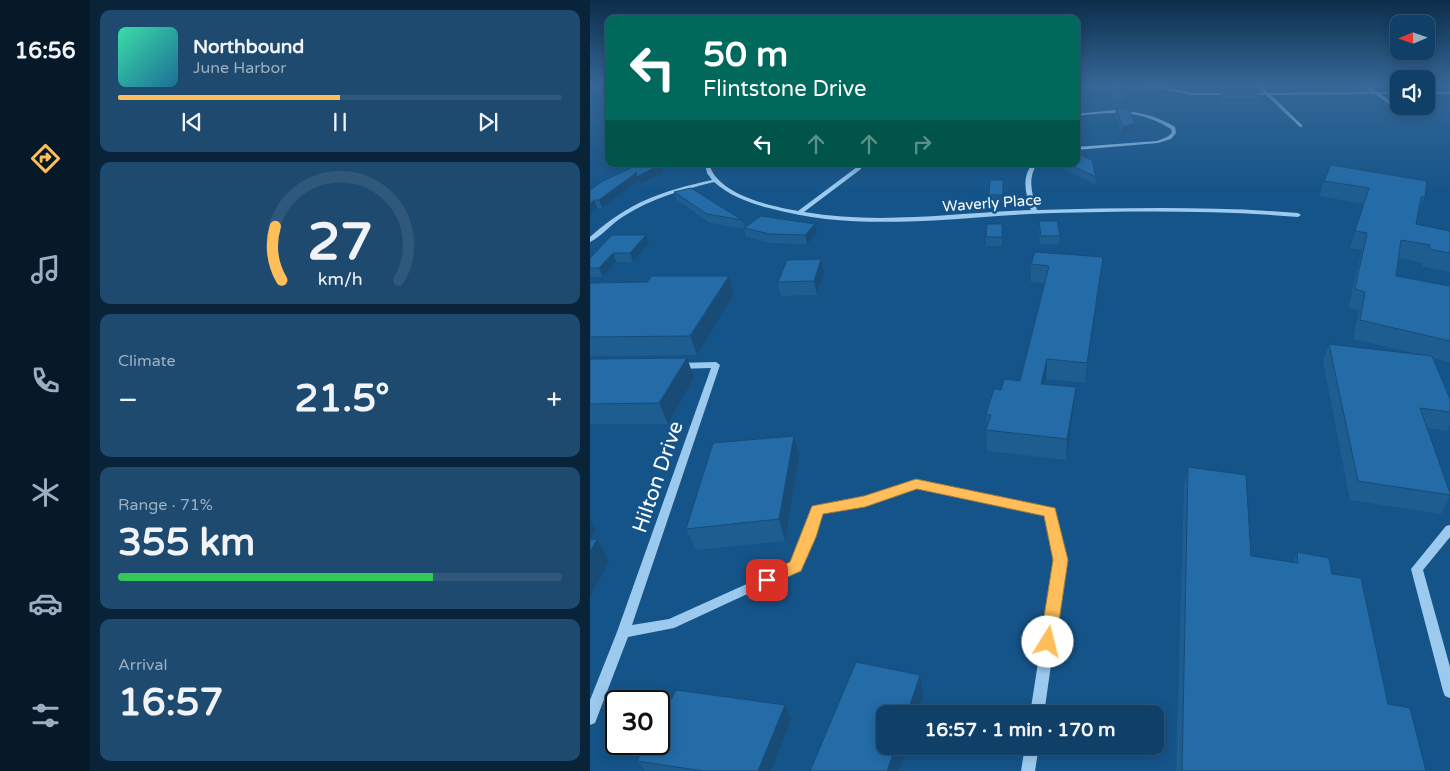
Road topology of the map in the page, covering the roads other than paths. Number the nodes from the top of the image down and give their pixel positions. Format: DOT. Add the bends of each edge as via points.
graph roads {
  1 [pos="1162,120"];
  2 [pos="1294,120"];
  3 [pos="1300,126"];
  4 [pos="1080,148"];
  5 [pos="708,167"];
  6 [pos="1031,167"];
  7 [pos="859,168"];
  8 [pos="714,181"];
  9 [pos="1034,212"];
  10 [pos="798,213"];
  11 [pos="1298,215"];
  12 [pos="590,240"];
  13 [pos="669,366"];
  14 [pos="1450,530"];
  15 [pos="623,632"];
  16 [pos="1450,690"];
  17 [pos="1038,705"];
  18 [pos="590,718"];
  19 [pos="1031,755"];
  20 [pos="1028,771"];
  1 -- 4 [label="street" via="1174,133 1158,142"];
  2 -- 3 [label="street"];
  5 -- 8 [label="street"];
  6 -- 9 [label="street" via="1027,172 1027,181"];
  7 -- 10 [label="street"];
  8 -- 10 [label="street, Waverly Place" via="739,196"];
  8 -- 12 [label="street" via="653,197 627,209"];
  9 -- 10 [label="street, Waverly Place" via="909,220 851,219"];
  9 -- 11 [label="street, Waverly Place" via="1230,210"];
  13 -- 15 [label="street, Hilton Drive" via="716,366"];
  14 -- 16 [label="street" via="1417,569"];
  15 -- 17 [label="street" via="670,624 796,567 817,509 865,502 916,484 1050,512 1060,560"];
  15 -- 18 [label="street, Hilton Drive"];
  19 -- 20 [label="street"];
}
